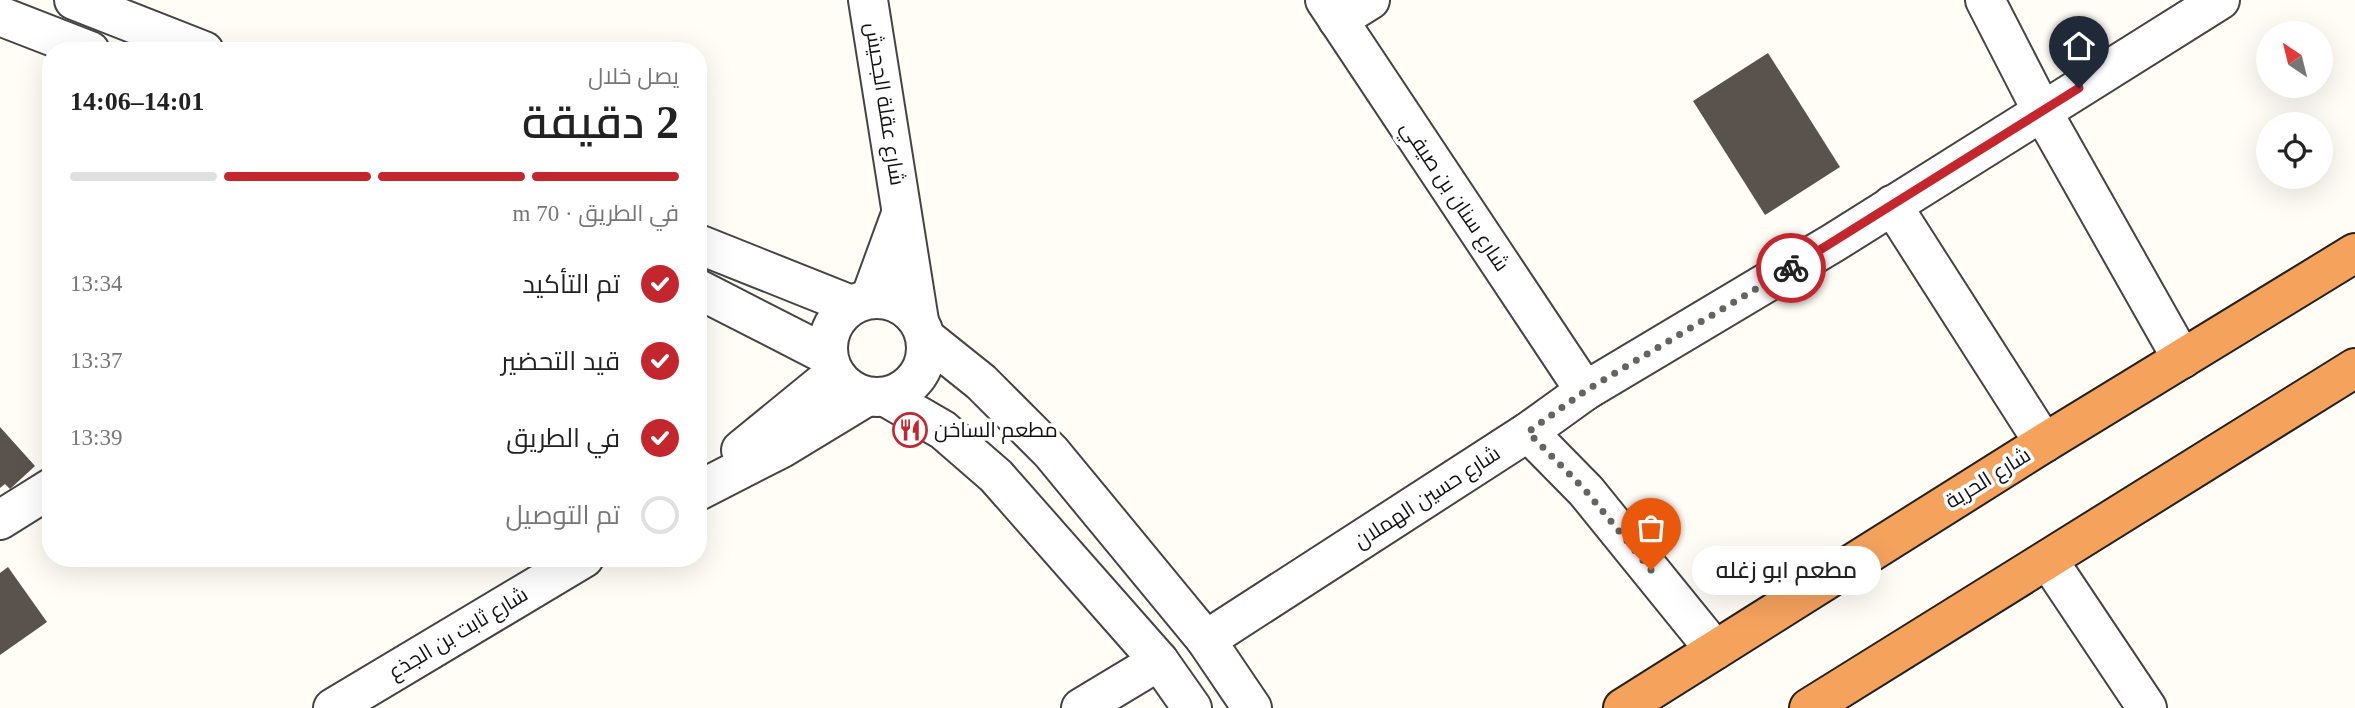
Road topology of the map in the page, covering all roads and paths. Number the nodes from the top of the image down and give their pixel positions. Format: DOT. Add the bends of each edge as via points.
graph roads {
  1 [pos="74,0"];
  2 [pos="868,0"];
  3 [pos="1370,0"];
  4 [pos="1985,0"];
  5 [pos="2220,0"];
  6 [pos="1331,10"];
  7 [pos="0,16"];
  8 [pos="67,42"];
  9 [pos="181,42"];
  10 [pos="2042,111"];
  11 [pos="1892,205"];
  12 [pos="902,208"];
  13 [pos="707,247"];
  14 [pos="2355,253"];
  15 [pos="707,294"];
  16 [pos="861,302"];
  17 [pos="922,329"];
  18 [pos="2182,359"];
  19 [pos="831,365"];
  20 [pos="2355,368"];
  21 [pos="1585,391"];
  22 [pos="876,397"];
  23 [pos="1528,432"];
  24 [pos="2044,443"];
  25 [pos="707,481"];
  26 [pos="707,484"];
  27 [pos="42,494"];
  28 [pos="0,520"];
  29 [pos="2048,560"];
  30 [pos="569,567"];
  31 [pos="1206,640"];
  32 [pos="1715,650"];
  33 [pos="1159,661"];
  34 [pos="332,708"];
  35 [pos="1081,708"];
  36 [pos="1192,708"];
  37 [pos="1252,708"];
  38 [pos="1623,708"];
  39 [pos="1809,708"];
  40 [pos="2147,708"];
  1 -- 9 [label="street"];
  2 -- 12 [label="street, شارع عقلة الجحيش"];
  3 -- 6 [label="street"];
  4 -- 10 [label="street"];
  5 -- 10 [label="street, شارع حسين الهملان"];
  6 -- 21 [label="street, شارع سنان بن صيفي"];
  7 -- 8 [label="street"];
  10 -- 11 [label="street, شارع حسين الهملان"];
  10 -- 18 [label="street"];
  11 -- 21 [label="street, شارع حسين الهملان"];
  11 -- 24 [label="street"];
  12 -- 16 [label="street, شارع عقلة الجحيش"];
  12 -- 17 [label="street, شارع عقلة الجحيش"];
  13 -- 16 [label="street"];
  14 -- 18 [label="highway, شارع الحرية"];
  15 -- 19 [label="street"];
  16 -- 17 [label="street" via="888,300 905,307"];
  16 -- 19 [label="street" via="837,318 829,336"];
  17 -- 22 [label="street" via="926,358 918,376 904,390"];
  17 -- 31 [label="street" via="1051,452"];
  18 -- 24 [label="highway, شارع الحرية"];
  19 -- 22 [label="street" via="848,389"];
  19 -- 25 [label="street"];
  20 -- 29 [label="highway"];
  21 -- 23 [label="street, شارع حسين الهملان"];
  22 -- 26 [label="street"];
  22 -- 33 [label="street" via="943,430 996,477"];
  23 -- 31 [label="street, شارع حسين الهملان"];
  23 -- 32 [label="street" via="1586,491"];
  24 -- 32 [label="highway, شارع الحرية"];
  27 -- 28 [label="street"];
  29 -- 39 [label="highway"];
  29 -- 40 [label="street"];
  30 -- 34 [label="street, شارع ثابت بن الجذع"];
  31 -- 37 [label="street"];
  32 -- 38 [label="highway, شارع الحرية"];
  33 -- 35 [label="street"];
  33 -- 36 [label="street"];
}
